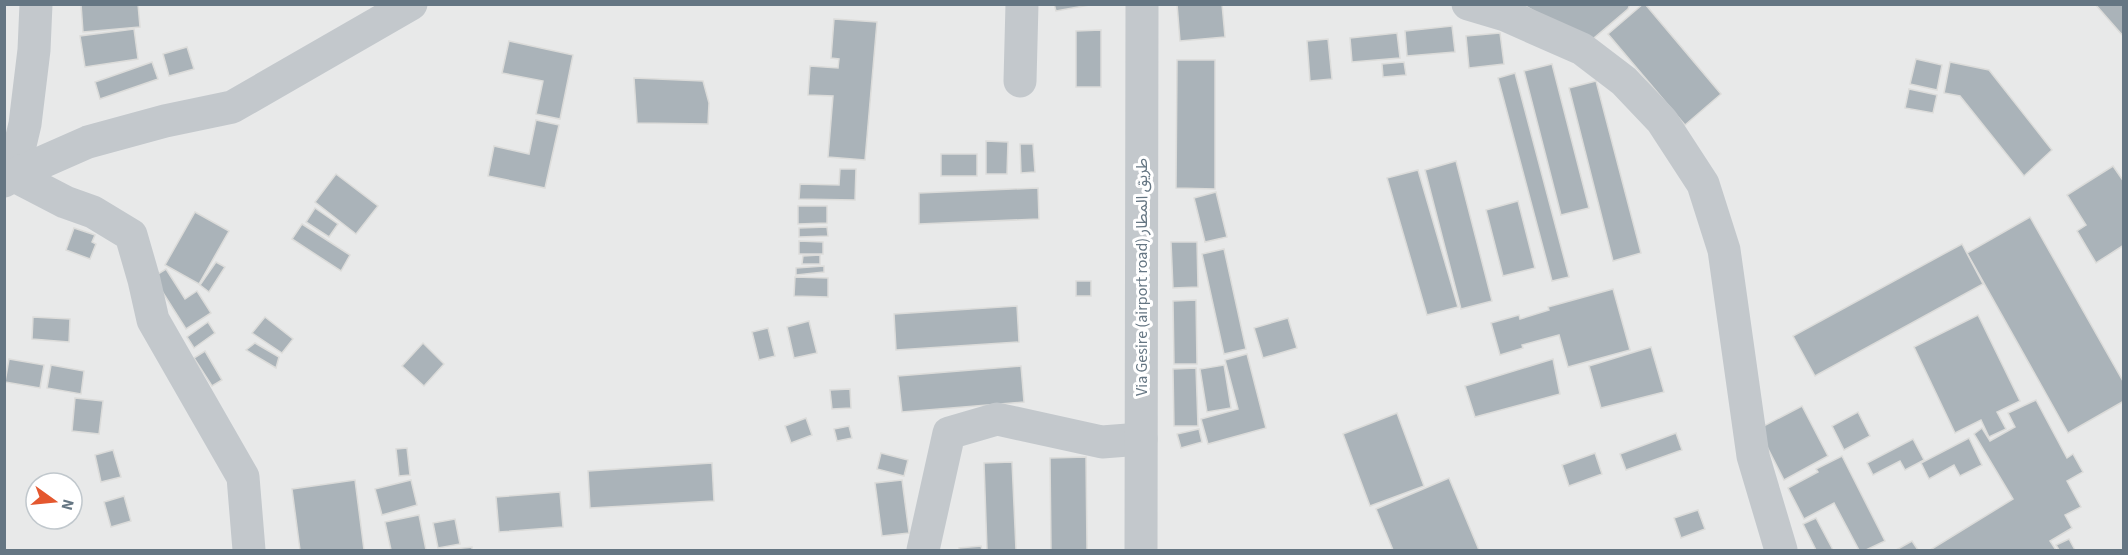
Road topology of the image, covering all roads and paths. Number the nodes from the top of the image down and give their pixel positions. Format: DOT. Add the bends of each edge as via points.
graph roads {
  1 [pos="36,4"];
  2 [pos="411,4"];
  3 [pos="1022,4"];
  4 [pos="1142,4"];
  5 [pos="1468,4"];
  6 [pos="1020,81"];
  7 [pos="9,178"];
  8 [pos="1141,439"];
  9 [pos="249,550"];
  10 [pos="923,550"];
  11 [pos="1141,550"];
  12 [pos="1781,550"];
  1 -- 7 [label="street" via="25,124"];
  2 -- 7 [label="street" via="232,107 88,142"];
  3 -- 6 [label="street"];
  4 -- 8 [label="street, Via Gesire (airport road) طريق المطار"];
  5 -- 12 [label="street" via="1505,15 1582,49 1624,81 1662,121 1703,184 1724,250 1753,456"];
  7 -- 9 [label="street" via="93,212 131,235 153,320 243,477"];
  8 -- 10 [label="street" via="1102,442 997,419 949,433"];
  8 -- 11 [label="street, Via Gesire (airport road) طريق المطار"];
}
